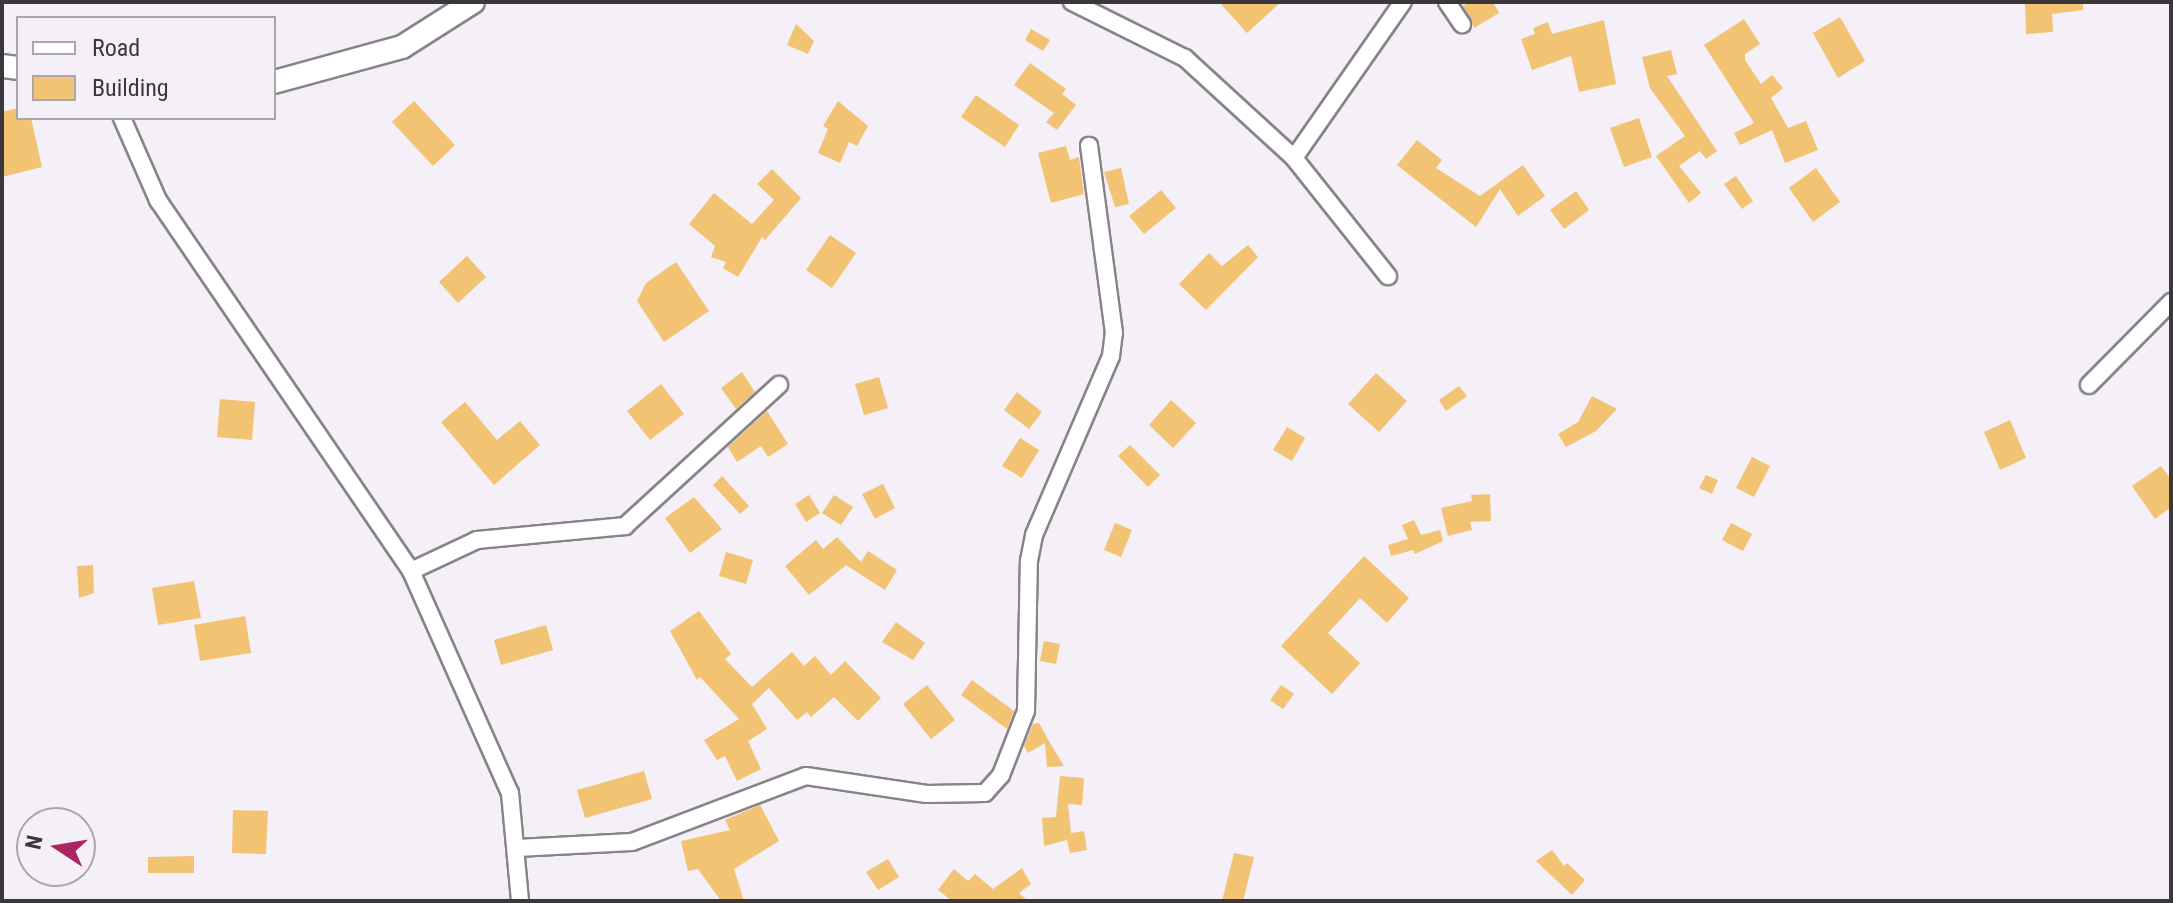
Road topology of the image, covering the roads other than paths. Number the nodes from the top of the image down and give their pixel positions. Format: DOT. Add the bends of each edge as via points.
graph roads {
  1 [pos="473,2"];
  2 [pos="1072,2"];
  3 [pos="1403,2"];
  4 [pos="1447,2"];
  5 [pos="1462,24"];
  6 [pos="276,81"];
  7 [pos="123,120"];
  8 [pos="1089,146"];
  9 [pos="1294,158"];
  10 [pos="1388,276"];
  11 [pos="2171,302"];
  12 [pos="779,385"];
  13 [pos="2089,385"];
  14 [pos="411,571"];
  15 [pos="517,848"];
  16 [pos="520,901"];
  1 -- 6 [label="main road" via="402,47"];
  2 -- 9 [label="street" via="1185,58"];
  3 -- 9 [label="street"];
  4 -- 5 [label="street"];
  7 -- 14 [label="street" via="167,213"];
  8 -- 15 [label="street" via="1114,333 1105,371 1034,535 1026,711 1001,775 985,793 927,794 806,776 632,842"];
  9 -- 10 [label="street"];
  11 -- 13 [label="street"];
  12 -- 14 [label="street" via="625,526 477,540"];
  14 -- 15 [label="street" via="510,793"];
  15 -- 16 [label="street"];
}
